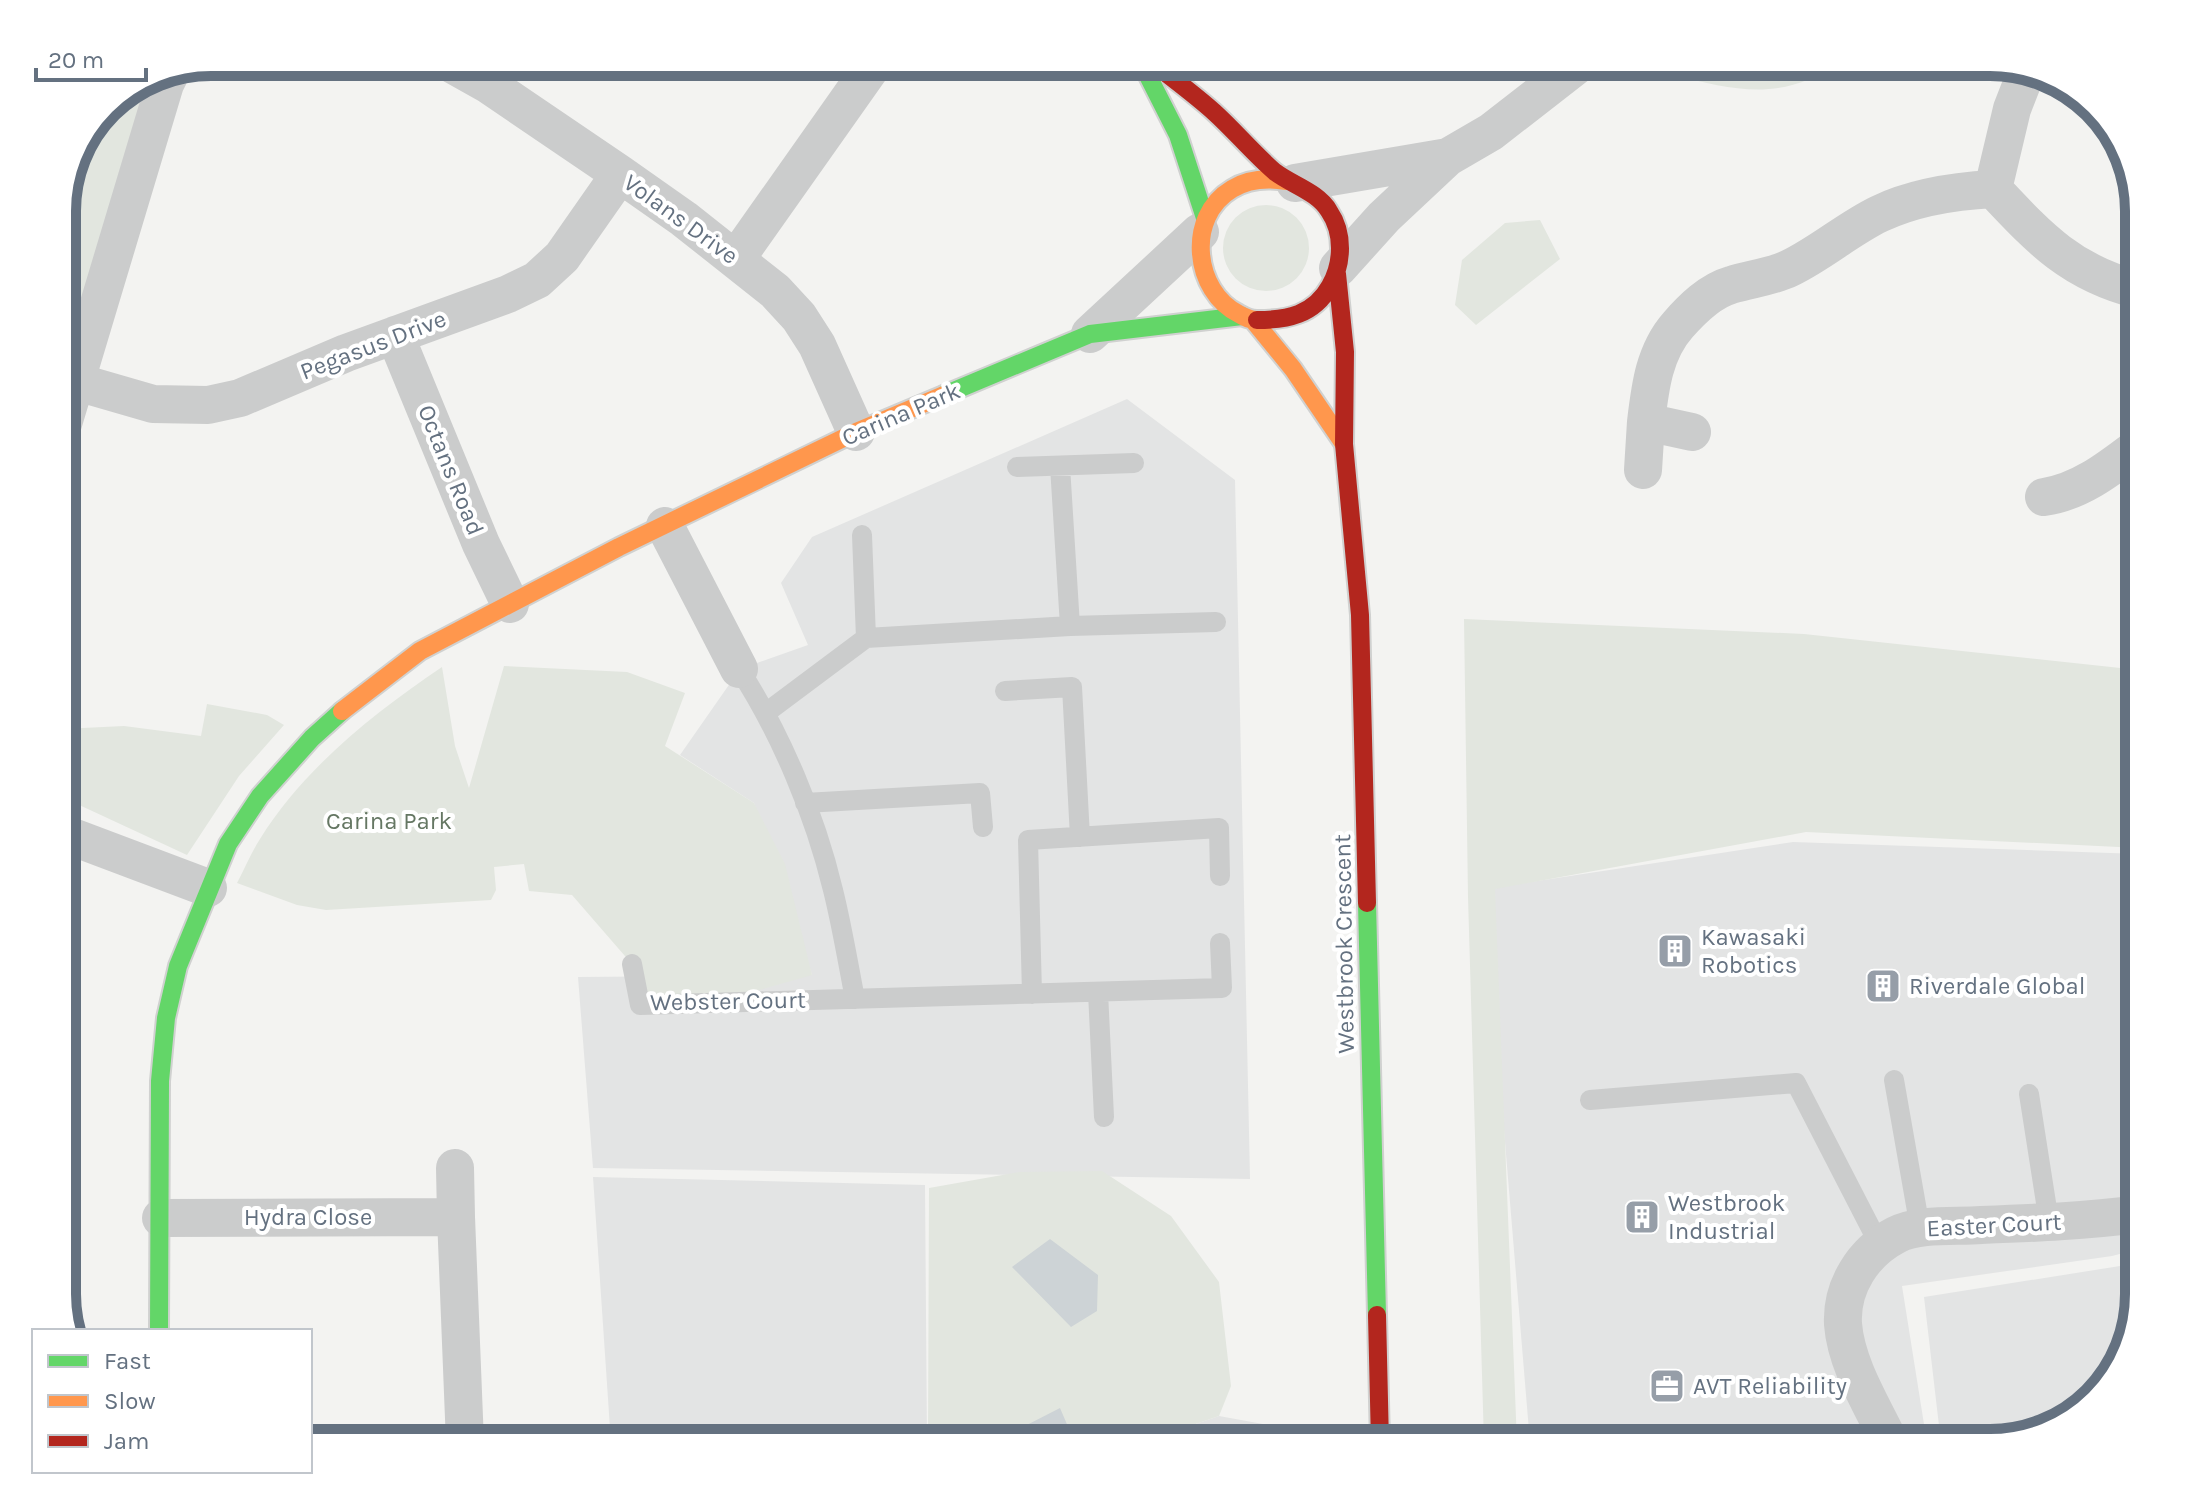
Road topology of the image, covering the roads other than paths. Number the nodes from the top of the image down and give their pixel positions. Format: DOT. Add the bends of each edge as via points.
graph roads {
  1 [pos="474,76"];
  2 [pos="865,76"];
  3 [pos="1148,76"];
  4 [pos="1169,76"];
  5 [pos="1563,76"];
  6 [pos="2023,81"];
  7 [pos="165,85"];
  8 [pos="1448,157"];
  9 [pos="620,174"];
  10 [pos="1291,182"];
  11 [pos="1993,189"];
  12 [pos="1203,225"];
  13 [pos="736,259"];
  14 [pos="1338,271"];
  15 [pos="2125,286"];
  16 [pos="1247,318"];
  17 [pos="1090,334"];
  18 [pos="395,335"];
  19 [pos="77,382"];
  20 [pos="76,385"];
  21 [pos="1646,422"];
  22 [pos="856,432"];
  23 [pos="1692,432"];
  24 [pos="1344,444"];
  25 [pos="2125,456"];
  26 [pos="1134,463"];
  27 [pos="1060,466"];
  28 [pos="1017,467"];
  29 [pos="1643,470"];
  30 [pos="2039,496"];
  31 [pos="665,526"];
  32 [pos="862,535"];
  33 [pos="510,604"];
  34 [pos="1216,622"];
  35 [pos="1070,626"];
  36 [pos="866,638"];
  37 [pos="739,669"];
  38 [pos="1005,691"];
  39 [pos="767,712"];
  40 [pos="805,803"];
  41 [pos="983,827"];
  42 [pos="1080,837"];
  43 [pos="76,838"];
  44 [pos="1220,876"];
  45 [pos="208,888"];
  46 [pos="1220,943"];
  47 [pos="632,964"];
  48 [pos="1098,992"];
  49 [pos="1032,994"];
  50 [pos="855,999"];
  51 [pos="1894,1080"];
  52 [pos="2029,1094"];
  53 [pos="1590,1100"];
  54 [pos="1104,1117"];
  55 [pos="455,1168"];
  56 [pos="2125,1215"];
  57 [pos="456,1217"];
  58 [pos="161,1218"];
  59 [pos="2049,1222"];
  60 [pos="1920,1228"];
  61 [pos="1880,1246"];
  62 [pos="159,1329"];
  63 [pos="464,1429"];
  64 [pos="1380,1429"];
  65 [pos="1883,1429"];
  1 -- 9 [label="street, Volans Drive"];
  2 -- 13 [label="street"];
  3 -- 12 [label="street" via="1178,135"];
  4 -- 10 [label="street"];
  5 -- 8 [label="street" via="1491,132"];
  6 -- 11 [label="street"];
  7 -- 19 [label="street"];
  8 -- 10 [label="street"];
  8 -- 14 [label="street" via="1384,217"];
  9 -- 13 [label="street, Volans Drive"];
  9 -- 18 [label="street, Pegasus Drive" via="562,257 537,280"];
  10 -- 12 [label="street" via="1263,179 1240,185 1220,198"];
  10 -- 14 [label="street" via="1328,208 1341,248"];
  11 -- 15 [label="street" via="2064,258"];
  11 -- 21 [label="street" via="1940,196 1880,213 1786,270 1727,286 1706,298 1665,344"];
  12 -- 16 [label="street" via="1198,252 1210,291"];
  12 -- 17 [label="street, Carina Park"];
  13 -- 22 [label="street, Volans Drive" via="799,317"];
  14 -- 16 [label="street" via="1320,300 1294,317 1274,322"];
  14 -- 24 [label="street, Westbrook Crescent" via="1345,352"];
  16 -- 17 [label="street, Carina Park"];
  16 -- 24 [label="street, Westbrook Crescent" via="1293,369"];
  17 -- 22 [label="street, Carina Park"];
  18 -- 19 [label="street, Pegasus Drive" via="240,398 208,405 153,404"];
  18 -- 33 [label="street, Octans Road"];
  19 -- 20 [label="street"];
  21 -- 23 [label="street"];
  21 -- 29 [label="street"];
  22 -- 31 [label="street, Carina Park"];
  24 -- 64 [label="street, Westbrook Crescent" via="1360,615"];
  25 -- 30 [label="street" via="2064,494"];
  26 -- 27 [label="lane"];
  27 -- 28 [label="lane"];
  27 -- 35 [label="lane"];
  31 -- 33 [label="street, Carina Park"];
  31 -- 37 [label="street"];
  32 -- 36 [label="lane"];
  33 -- 45 [label="street, Carina Park" via="420,651 334,717 260,796 228,844"];
  34 -- 35 [label="lane"];
  35 -- 36 [label="lane"];
  36 -- 39 [label="lane"];
  37 -- 39 [label="lane"];
  38 -- 42 [label="lane" via="1072,687"];
  39 -- 40 [label="lane"];
  40 -- 41 [label="lane" via="980,793"];
  40 -- 50 [label="lane" via="832,887"];
  42 -- 44 [label="lane" via="1219,828"];
  42 -- 49 [label="lane" via="1028,840"];
  43 -- 45 [label="street"];
  45 -- 58 [label="street, Carina Park" via="178,966 166,1018 160,1081"];
  46 -- 48 [label="lane, Webster Court" via="1222,988"];
  47 -- 50 [label="lane, Webster Court" via="640,1005"];
  48 -- 49 [label="lane, Webster Court"];
  48 -- 54 [label="lane"];
  49 -- 50 [label="lane, Webster Court"];
  51 -- 60 [label="lane"];
  52 -- 59 [label="lane"];
  53 -- 61 [label="lane" via="1796,1083"];
  55 -- 57 [label="street"];
  56 -- 59 [label="street, Easter Court"];
  57 -- 58 [label="street, Hydra Close"];
  57 -- 63 [label="street"];
  58 -- 62 [label="street, Carina Park"];
  59 -- 60 [label="street, Easter Court"];
  60 -- 61 [label="street, Easter Court"];
  61 -- 65 [label="street, Easter Court" via="1851,1281 1843,1326"];
}
